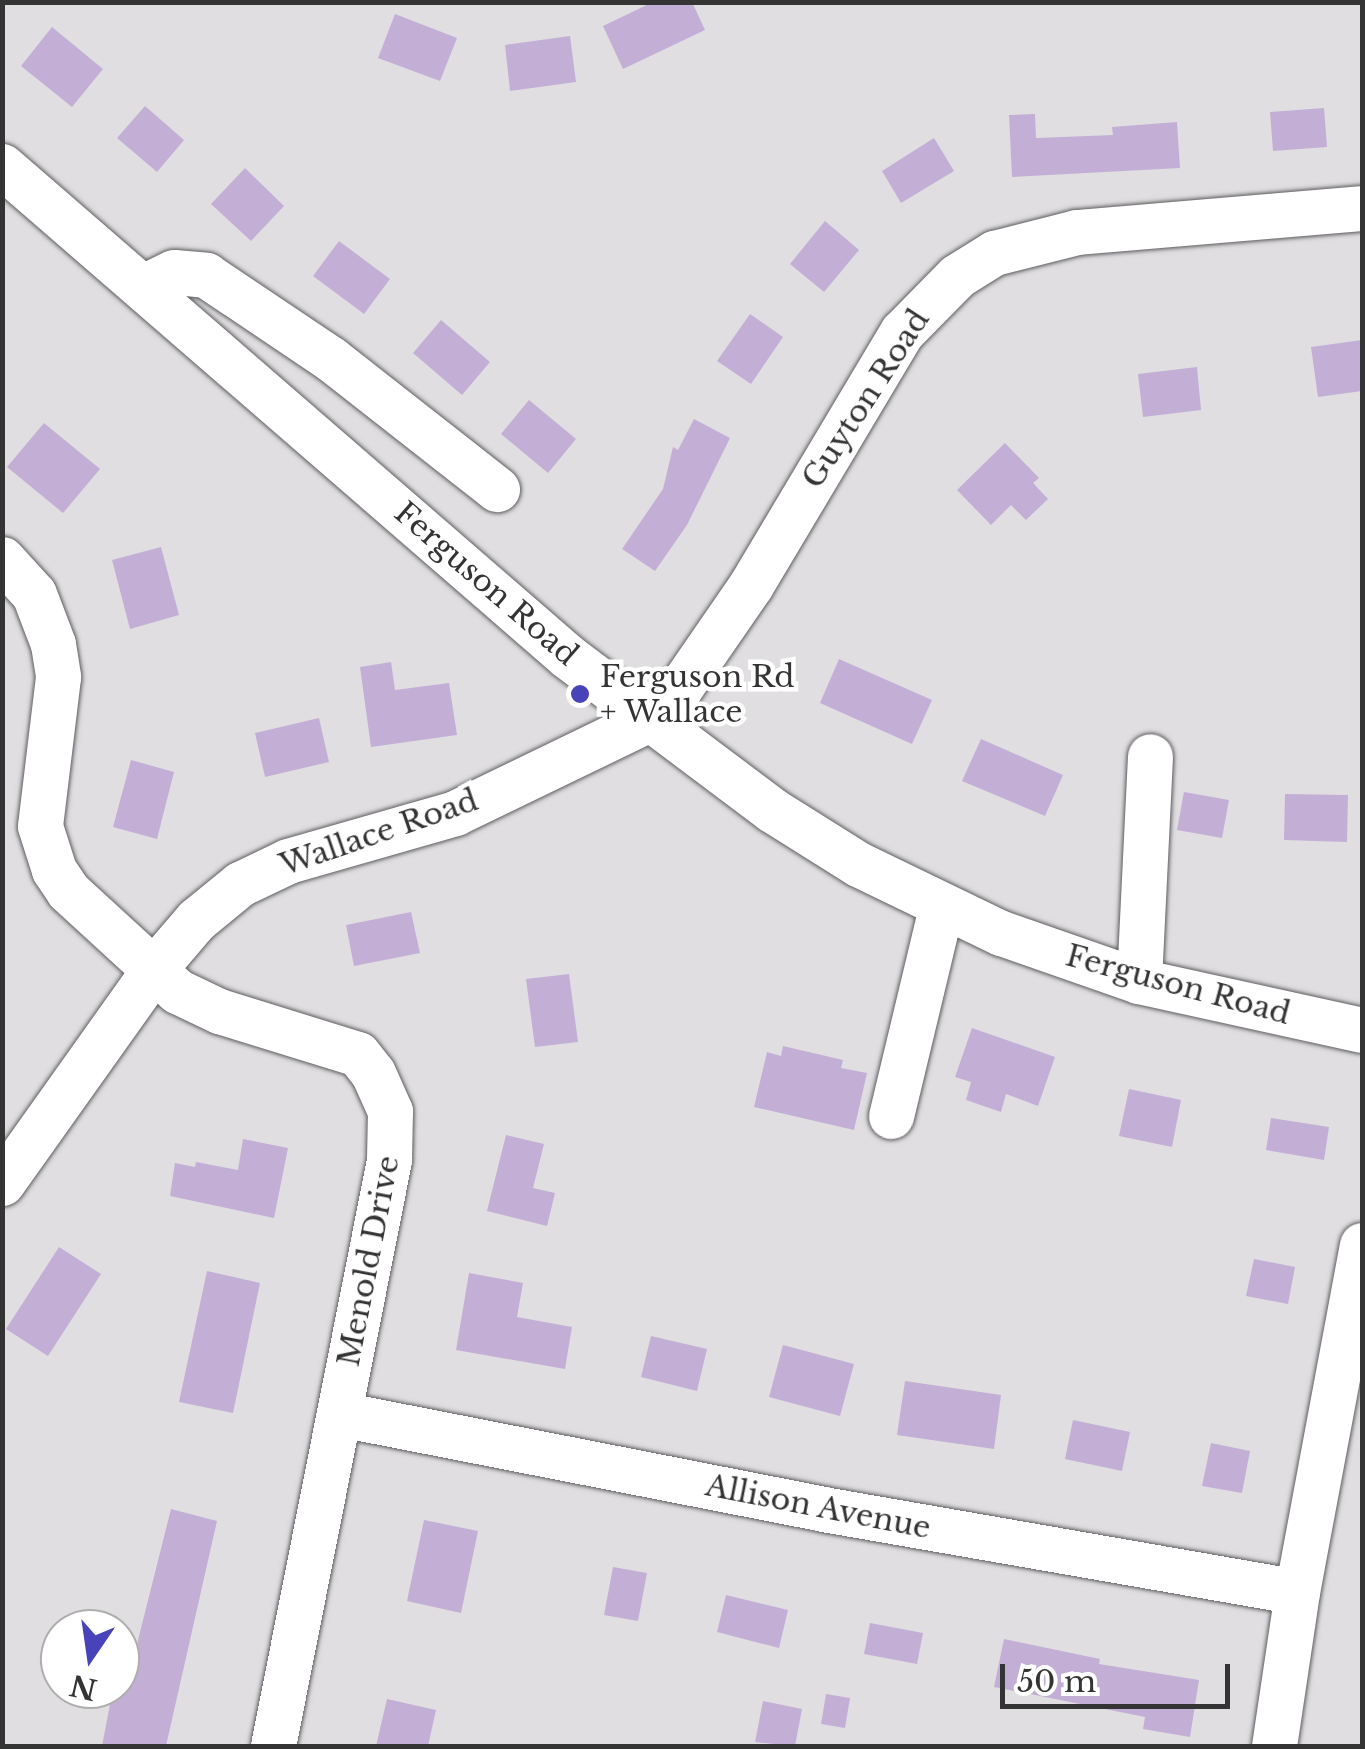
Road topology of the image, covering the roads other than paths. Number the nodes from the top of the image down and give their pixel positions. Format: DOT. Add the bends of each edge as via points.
graph roads {
  1 [pos="2,166"];
  2 [pos="1362,208"];
  3 [pos="142,286"];
  4 [pos="497,489"];
  5 [pos="2,559"];
  6 [pos="647,720"];
  7 [pos="1150,756"];
  8 [pos="1142,897"];
  9 [pos="940,906"];
  10 [pos="1084,964"];
  11 [pos="154,969"];
  12 [pos="1139,981"];
  13 [pos="1362,1030"];
  14 [pos="891,1116"];
  15 [pos="2,1182"];
  16 [pos="1362,1245"];
  17 [pos="340,1414"];
  18 [pos="1297,1592"];
  19 [pos="273,1746"];
  20 [pos="1274,1746"];
  1 -- 3 [label="street, Ferguson Road"];
  2 -- 6 [label="street, Guyton Road" via="1077,232 994,253 957,276 902,332 752,585 680,688"];
  3 -- 4 [label="street" via="174,272 206,275 331,360"];
  3 -- 6 [label="street, Ferguson Road"];
  5 -- 11 [label="street, Menold Drive" via="34,594 54,644 58,677 40,826 54,870"];
  6 -- 9 [label="street, Ferguson Road" via="772,810"];
  6 -- 11 [label="street, Wallace Road" via="454,813 288,861 240,884 196,920"];
  7 -- 8 [label="street"];
  8 -- 10 [label="street"];
  8 -- 12 [label="street"];
  9 -- 10 [label="street, Ferguson Road"];
  9 -- 14 [label="street"];
  10 -- 12 [label="street, Ferguson Road"];
  11 -- 15 [label="street, Wallace Road"];
  11 -- 17 [label="street, Menold Drive" via="196,1002 358,1054 383,1095 390,1160"];
  12 -- 13 [label="street, Ferguson Road"];
  16 -- 18 [label="street"];
  17 -- 18 [label="street, Allison Avenue" via="822,1510"];
  17 -- 19 [label="street, Menold Drive"];
  18 -- 20 [label="street"];
}
